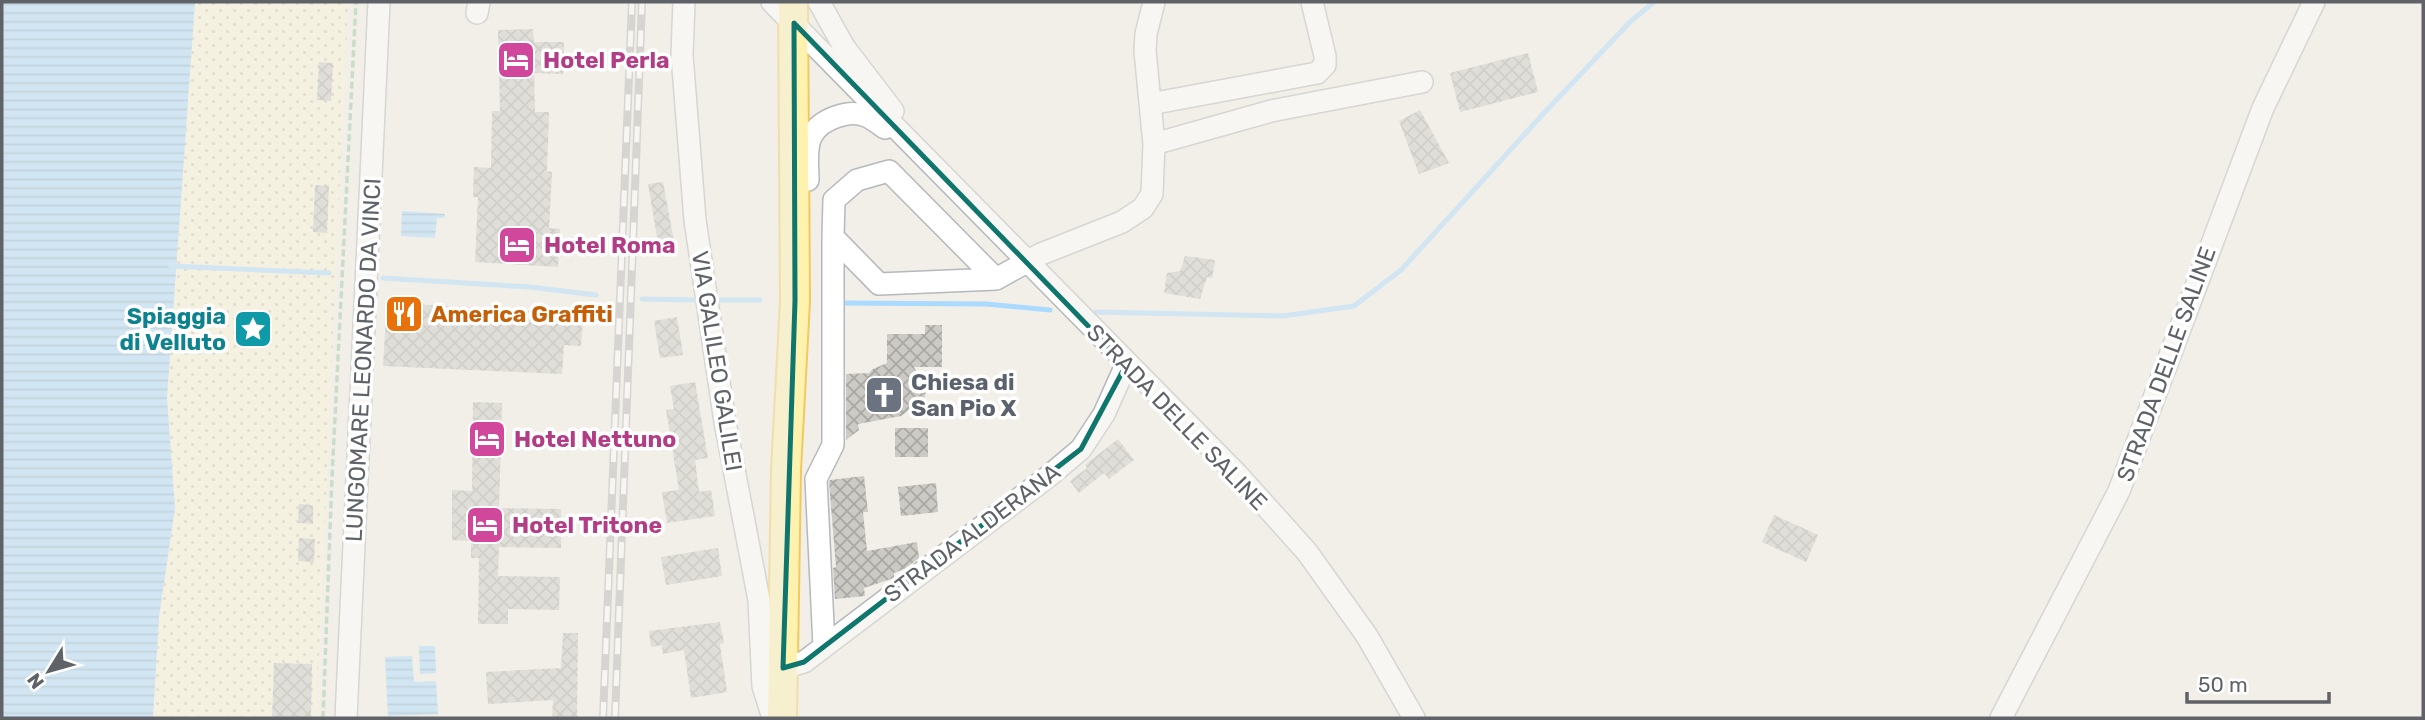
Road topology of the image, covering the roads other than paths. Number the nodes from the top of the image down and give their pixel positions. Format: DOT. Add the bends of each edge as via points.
graph roads {
  1 [pos="379,2"];
  2 [pos="684,2"];
  3 [pos="772,2"];
  4 [pos="820,2"];
  5 [pos="1154,2"];
  6 [pos="1312,2"];
  7 [pos="2314,2"];
  8 [pos="794,12"];
  9 [pos="1422,82"];
  10 [pos="1150,104"];
  11 [pos="908,141"];
  12 [pos="1154,144"];
  13 [pos="833,237"];
  14 [pos="1026,262"];
  15 [pos="996,279"];
  16 [pos="795,301"];
  17 [pos="1126,365"];
  18 [pos="824,646"];
  19 [pos="783,668"];
  20 [pos="346,718"];
  21 [pos="773,718"];
  22 [pos="782,718"];
  23 [pos="1414,718"];
  24 [pos="2001,718"];
  1 -- 20 [label="street, LUNGOMARE LEONARDO DA VINCI"];
  2 -- 21 [label="street, VIA GALILEO GALILEI" via="682,55 695,220 725,422 759,600 763,686"];
  3 -- 8 [label="street"];
  4 -- 11 [label="street, STRADA DELLE SALINE" via="844,47 890,104"];
  5 -- 10 [label="street" via="1145,51"];
  6 -- 10 [label="street" via="1325,56 1325,65 1317,72"];
  7 -- 24 [label="street, STRADA DELLE SALINE" via="2263,108 2119,491"];
  8 -- 11 [label="street, STRADA DELLE SALINE"];
  8 -- 16 [label="main road"];
  9 -- 12 [label="street" via="1271,111"];
  10 -- 12 [label="street"];
  11 -- 14 [label="street, STRADA DELLE SALINE"];
  11 -- 16 [label="street, STRADA DELLE SALINE" via="865,115 845,113 812,135 808,258"];
  12 -- 14 [label="street" via="1152,194 1143,208 1122,222"];
  13 -- 15 [label="street" via="879,284"];
  13 -- 15 [label="street" via="834,200 857,180 890,171"];
  13 -- 18 [label="street" via="833,445 816,479"];
  14 -- 15 [label="street"];
  14 -- 17 [label="street, STRADA DELLE SALINE"];
  16 -- 19 [label="main road"];
  17 -- 18 [label="street, STRADA ALDERANA" via="1104,414 1081,449"];
  17 -- 23 [label="street, STRADA DELLE SALINE" via="1237,474 1307,552 1367,636"];
  18 -- 19 [label="street, STRADA ALDERANA" via="804,662"];
  19 -- 22 [label="main road"];
}
